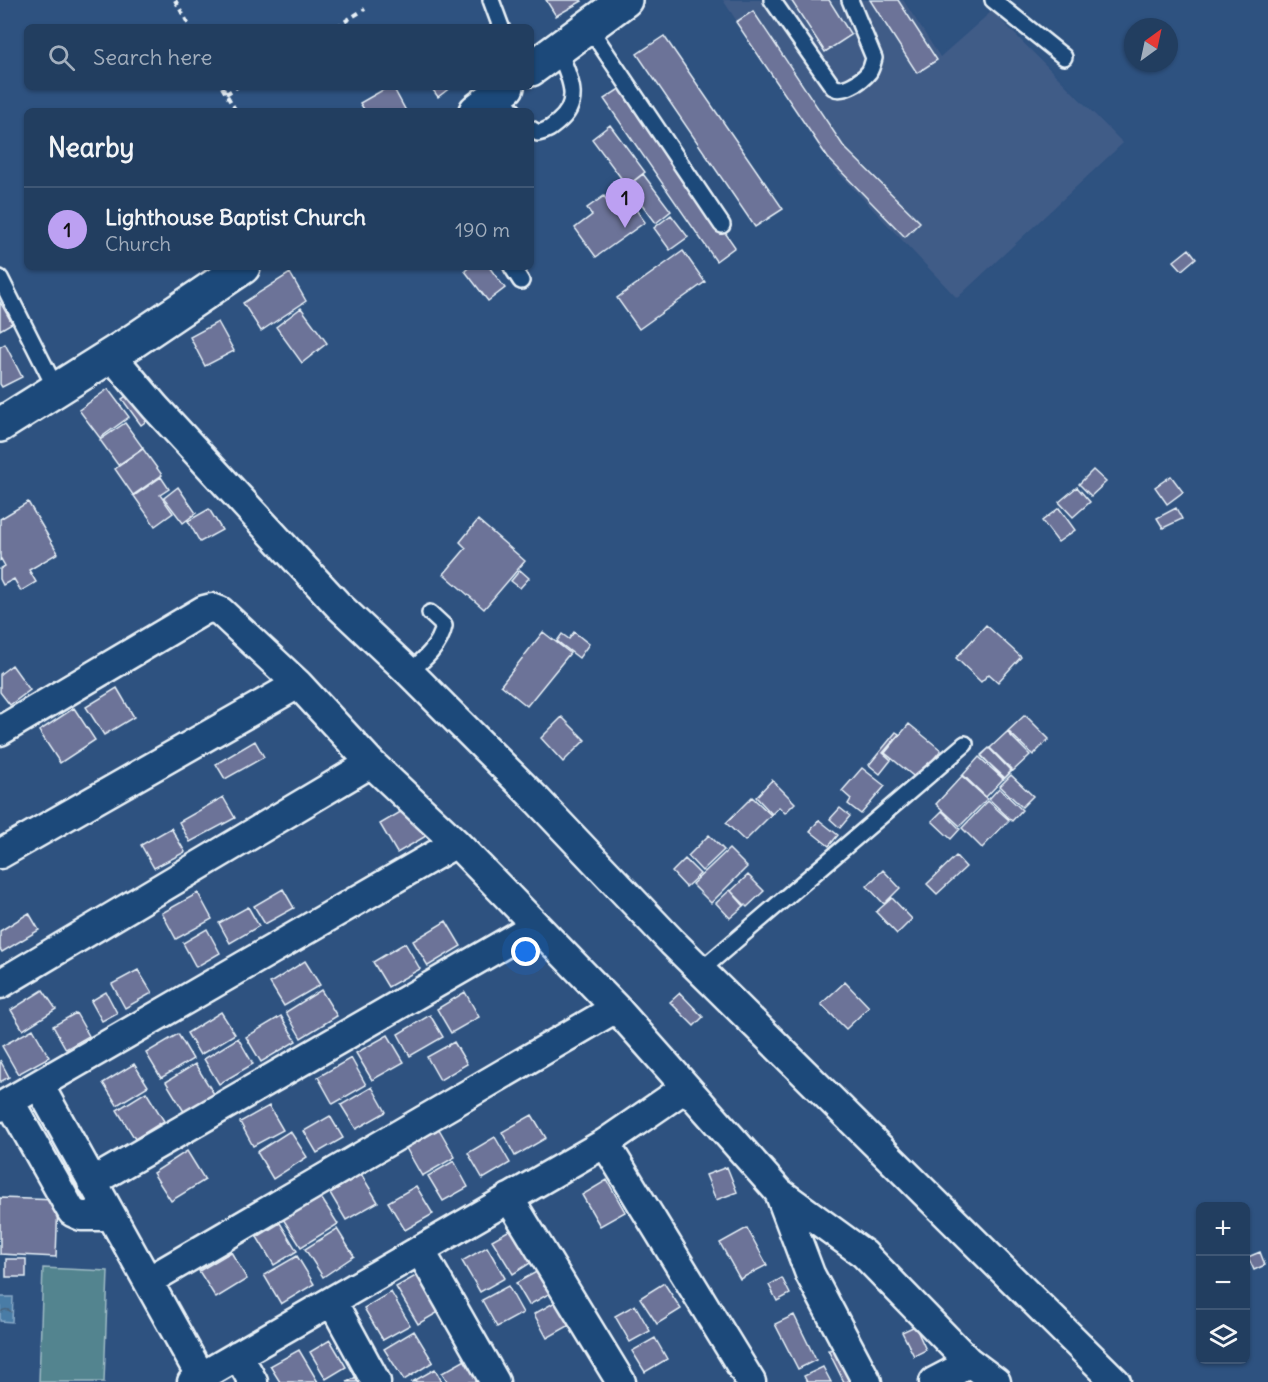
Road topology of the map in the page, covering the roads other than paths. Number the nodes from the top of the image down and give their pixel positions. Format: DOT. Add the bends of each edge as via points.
graph roads {
  1 [pos="491,0"];
  2 [pos="625,0"];
  3 [pos="772,0"];
  4 [pos="850,0"];
  5 [pos="993,0"];
  6 [pos="500,24"];
  7 [pos="588,26"];
  8 [pos="558,49"];
  9 [pos="1064,57"];
  10 [pos="534,67"];
  11 [pos="534,131"];
  12 [pos="722,225"];
  13 [pos="239,270"];
  14 [pos="514,270"];
  15 [pos="0,278"];
  16 [pos="521,281"];
  17 [pos="110,354"];
  18 [pos="57,391"];
  19 [pos="0,425"];
  20 [pos="430,613"];
  21 [pos="409,672"];
  22 [pos="298,684"];
  23 [pos="0,731"];
  24 [pos="965,744"];
  25 [pos="371,763"];
  26 [pos="456,843"];
  27 [pos="0,854"];
  28 [pos="535,926"];
  29 [pos="701,970"];
  30 [pos="0,984"];
  31 [pos="616,1008"];
  32 [pos="39,1085"];
  33 [pos="685,1088"];
  34 [pos="5,1105"];
  35 [pos="604,1143"];
  36 [pos="92,1182"];
  37 [pos="779,1192"];
  38 [pos="509,1198"];
  39 [pos="111,1216"];
  40 [pos="420,1250"];
  41 [pos="148,1281"];
  42 [pos="332,1301"];
  43 [pos="238,1355"];
  44 [pos="968,1361"];
  45 [pos="197,1379"];
  46 [pos="253,1382"];
  47 [pos="376,1382"];
  48 [pos="495,1382"];
  49 [pos="621,1382"];
  50 [pos="751,1382"];
  51 [pos="867,1382"];
  52 [pos="934,1382"];
  53 [pos="996,1382"];
  54 [pos="1116,1382"];
  1 -- 6 [label="lane"];
  2 -- 7 [label="main road"];
  3 -- 4 [label="lane" via="838,90 868,73 874,58"];
  5 -- 9 [label="lane"];
  7 -- 8 [label="main road"];
  7 -- 12 [label="lane"];
  8 -- 10 [label="main road"];
  8 -- 11 [label="lane" via="573,97 568,114 548,131"];
  13 -- 17 [label="main road"];
  14 -- 16 [label="lane"];
  15 -- 18 [label="lane"];
  17 -- 18 [label="main road"];
  17 -- 21 [label="street" via="339,606"];
  18 -- 19 [label="main road"];
  20 -- 21 [label="lane" via="444,626 442,636"];
  21 -- 29 [label="street"];
  22 -- 23 [label="street" via="220,611 204,609"];
  22 -- 25 [label="street"];
  22 -- 27 [label="street"];
  24 -- 29 [label="lane"];
  25 -- 26 [label="street"];
  25 -- 30 [label="street"];
  26 -- 28 [label="street"];
  26 -- 32 [label="street"];
  28 -- 31 [label="street"];
  28 -- 36 [label="street"];
  29 -- 54 [label="street"];
  31 -- 33 [label="street"];
  31 -- 41 [label="street"];
  32 -- 34 [label="street"];
  32 -- 36 [label="street"];
  33 -- 35 [label="street"];
  33 -- 37 [label="street"];
  34 -- 39 [label="street" via="72,1212 81,1216"];
  35 -- 38 [label="street"];
  35 -- 50 [label="street"];
  36 -- 39 [label="street"];
  37 -- 44 [label="street" via="864,1254"];
  37 -- 51 [label="street" via="810,1274"];
  38 -- 40 [label="street"];
  38 -- 49 [label="street"];
  39 -- 41 [label="street"];
  40 -- 42 [label="street"];
  40 -- 48 [label="street"];
  41 -- 45 [label="street"];
  42 -- 43 [label="street"];
  42 -- 47 [label="street"];
  43 -- 45 [label="street"];
  43 -- 46 [label="street"];
  44 -- 52 [label="street"];
  44 -- 53 [label="street"];
}
